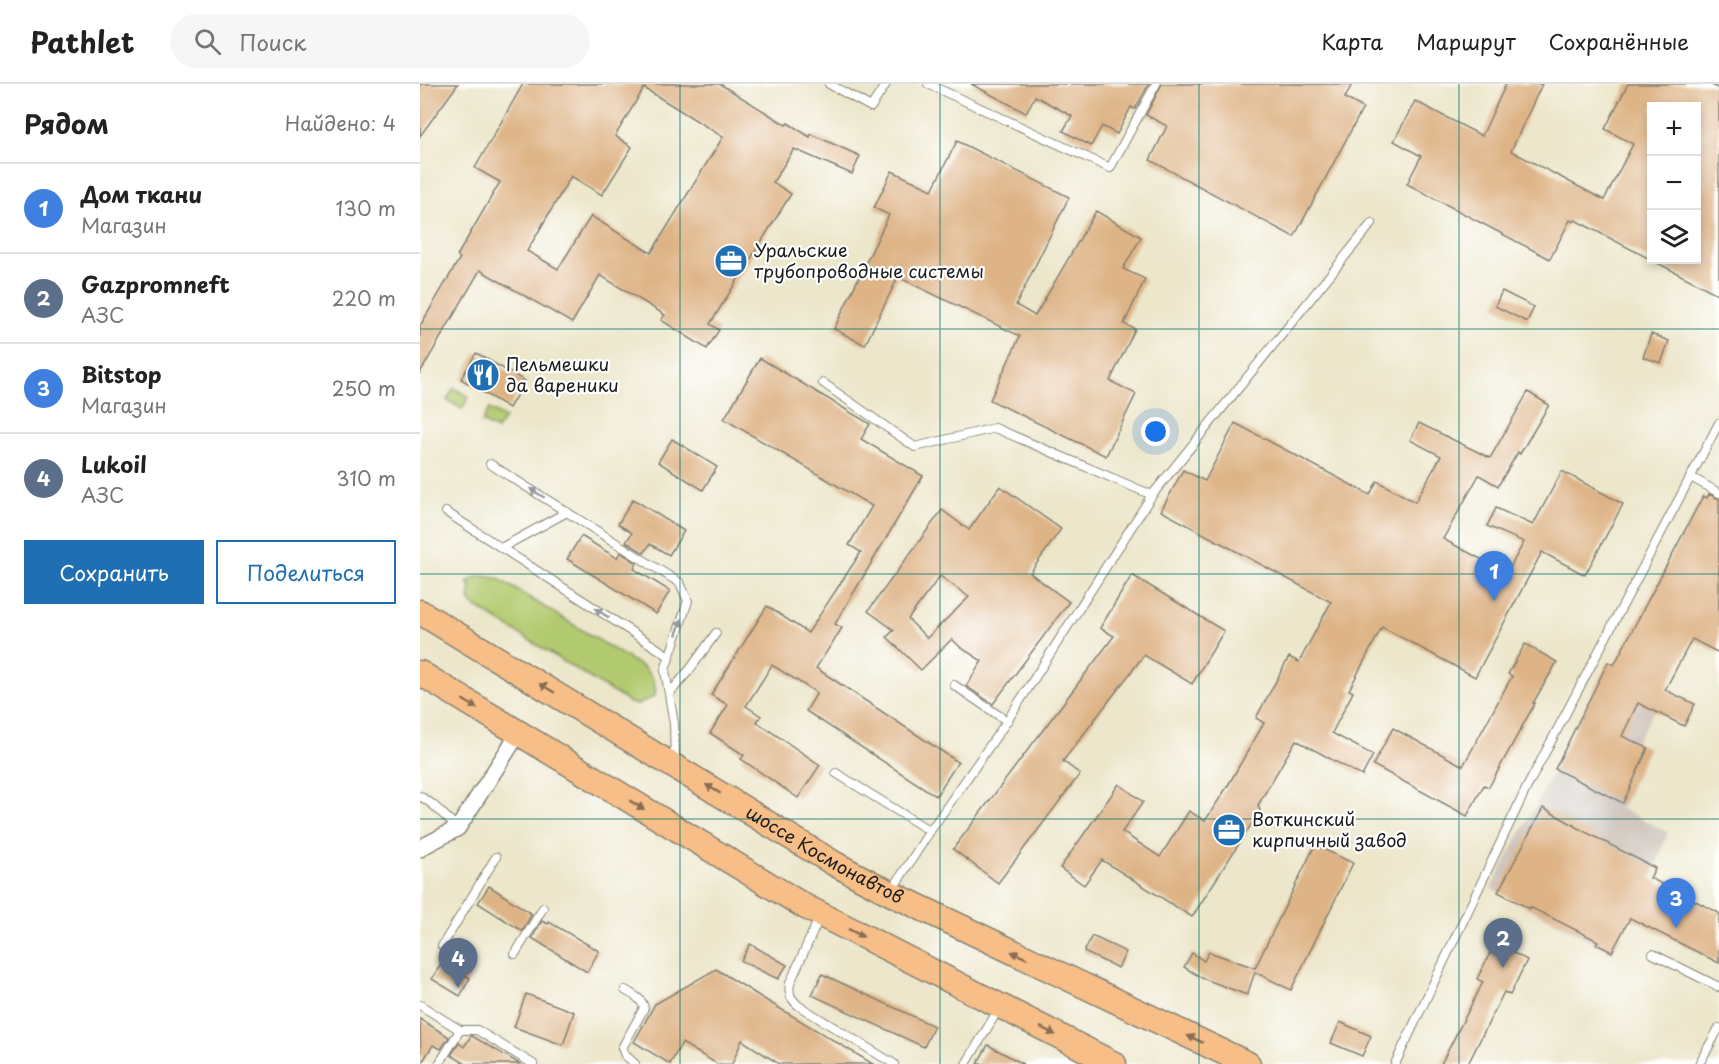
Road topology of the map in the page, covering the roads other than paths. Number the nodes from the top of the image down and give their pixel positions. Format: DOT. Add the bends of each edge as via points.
graph roads {
  1 [pos="829,84"];
  2 [pos="886,84"];
  3 [pos="928,84"];
  4 [pos="1156,84"];
  5 [pos="1372,223"];
  6 [pos="823,382"];
  7 [pos="1719,423"];
  8 [pos="490,464"];
  9 [pos="1691,477"];
  10 [pos="1719,493"];
  11 [pos="1152,495"];
  12 [pos="446,512"];
  13 [pos="567,512"];
  14 [pos="501,548"];
  15 [pos="420,612"];
  16 [pos="716,633"];
  17 [pos="669,656"];
  18 [pos="420,674"];
  19 [pos="954,686"];
  20 [pos="669,694"];
  21 [pos="1007,721"];
  22 [pos="518,734"];
  23 [pos="675,766"];
  24 [pos="836,773"];
  25 [pos="420,796"];
  26 [pos="458,828"];
  27 [pos="930,831"];
  28 [pos="420,849"];
  29 [pos="496,857"];
  30 [pos="890,893"];
  31 [pos="543,908"];
  32 [pos="820,914"];
  33 [pos="442,946"];
  34 [pos="514,954"];
  35 [pos="1653,954"];
  36 [pos="1719,987"];
  37 [pos="625,990"];
  38 [pos="420,1005"];
  39 [pos="1001,1006"];
  40 [pos="1719,1028"];
  41 [pos="460,1030"];
  42 [pos="439,1064"];
  43 [pos="533,1064"];
  44 [pos="635,1064"];
  45 [pos="894,1064"];
  46 [pos="966,1064"];
  47 [pos="1114,1064"];
  48 [pos="1248,1064"];
  49 [pos="1395,1064"];
  50 [pos="1699,1064"];
  1 -- 2 [label="lane" via="871,107"];
  3 -- 4 [label="lane" via="1110,168"];
  5 -- 11 [label="lane"];
  6 -- 11 [label="lane" via="915,447 995,428"];
  7 -- 9 [label="lane"];
  13 -- 8 [label="lane, one-way"];
  9 -- 10 [label="lane"];
  9 -- 49 [label="lane" via="1527,787"];
  11 -- 21 [label="lane"];
  12 -- 14 [label="lane"];
  13 -- 14 [label="lane"];
  17 -- 13 [label="lane, one-way" via="688,601 680,583"];
  17 -- 14 [label="lane, one-way"];
  23 -- 15 [label="main road, шоссе Космонавтов, one-way"];
  16 -- 20 [label="lane"];
  17 -- 20 [label="lane" via="665,670"];
  18 -- 22 [label="main road, one-way"];
  19 -- 21 [label="lane"];
  20 -- 23 [label="lane"];
  21 -- 27 [label="lane"];
  22 -- 26 [label="street"];
  22 -- 32 [label="main road, one-way"];
  30 -- 23 [label="main road, шоссе Космонавтов, one-way" via="835,864"];
  24 -- 27 [label="lane"];
  25 -- 26 [label="lane"];
  26 -- 28 [label="street"];
  27 -- 30 [label="lane"];
  29 -- 33 [label="lane"];
  48 -- 30 [label="main road, шоссе Космонавтов, one-way"];
  31 -- 34 [label="lane"];
  32 -- 39 [label="main road, one-way"];
  32 -- 45 [label="lane" via="788,992 799,1006"];
  35 -- 36 [label="lane"];
  37 -- 44 [label="lane" via="639,999 644,1008 622,1048"];
  38 -- 41 [label="lane"];
  39 -- 46 [label="lane"];
  39 -- 47 [label="main road, one-way"];
  40 -- 50 [label="lane"];
  41 -- 42 [label="lane"];
  41 -- 43 [label="lane" via="477,1030"];
}
